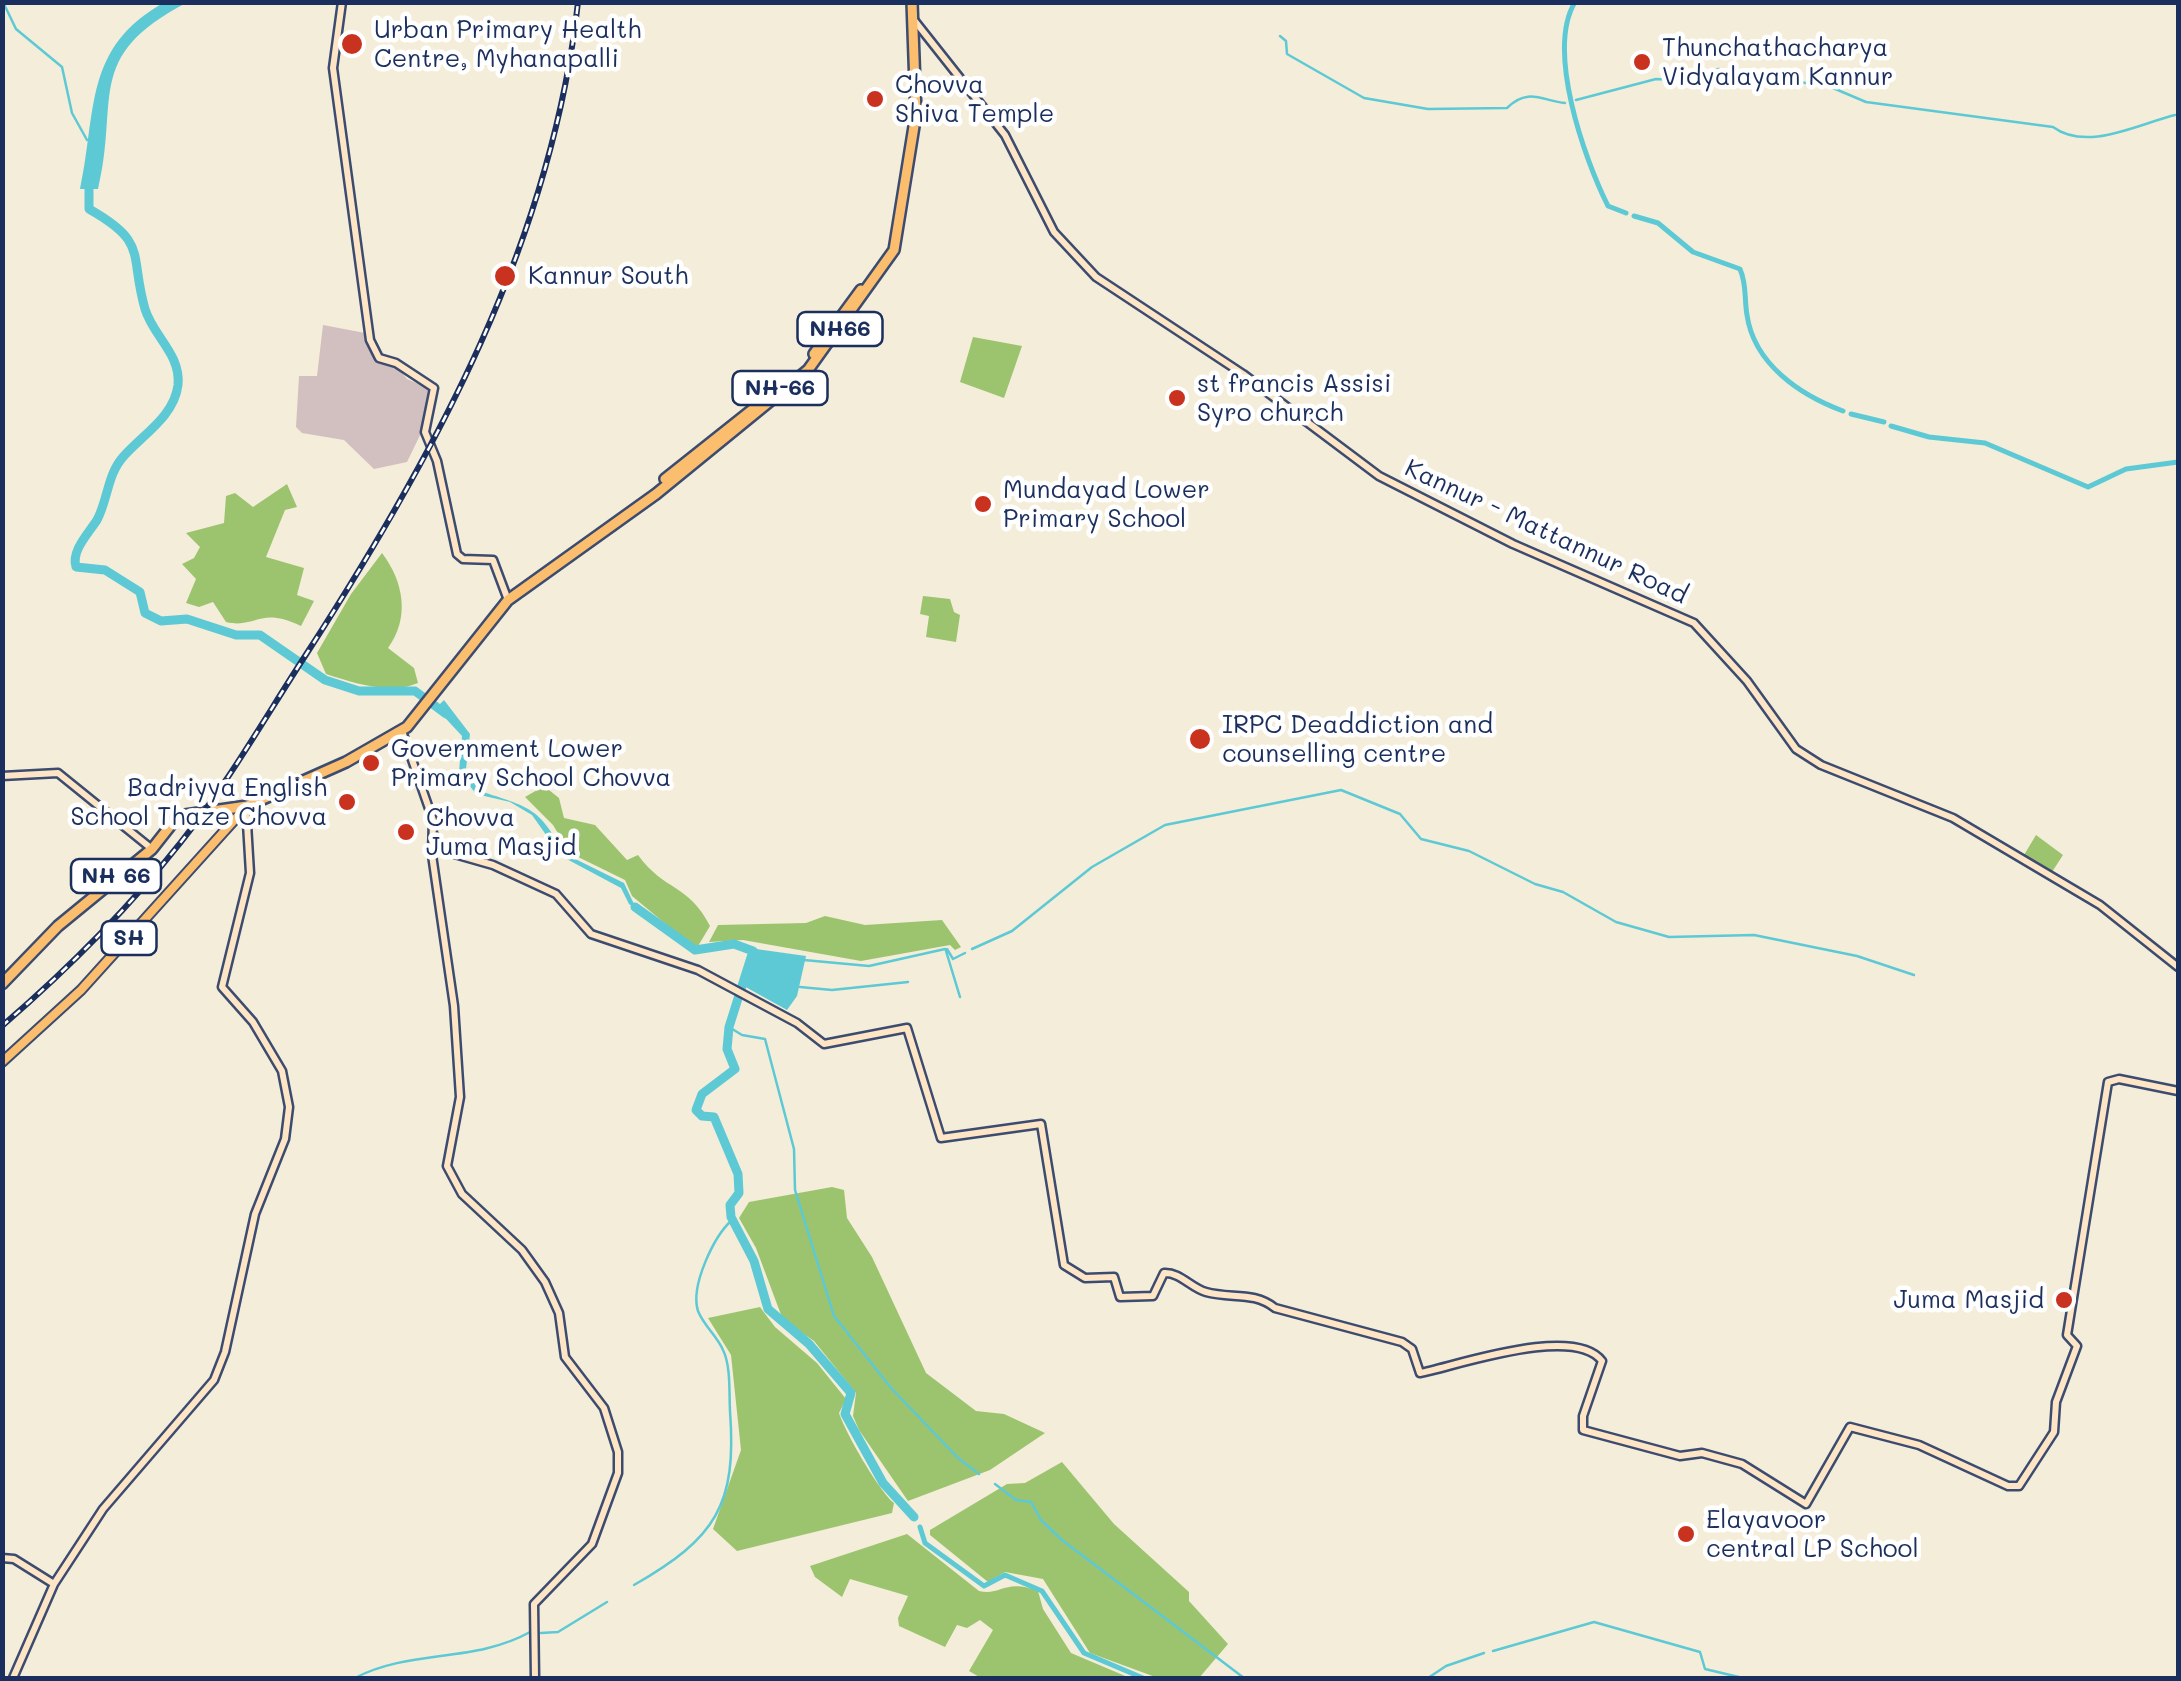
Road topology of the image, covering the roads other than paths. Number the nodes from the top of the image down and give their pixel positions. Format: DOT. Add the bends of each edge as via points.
graph roads {
  1 [pos="342,2"];
  2 [pos="912,2"];
  3 [pos="914,20"];
  4 [pos="931,37"];
  5 [pos="916,40"];
  6 [pos="508,600"];
  7 [pos="402,731"];
  8 [pos="2,776"];
  9 [pos="247,806"];
  10 [pos="434,835"];
  11 [pos="152,849"];
  12 [pos="2178,967"];
  13 [pos="2,984"];
  14 [pos="2,1062"];
  15 [pos="2178,1091"];
  16 [pos="2,1558"];
  17 [pos="54,1584"];
  18 [pos="13,1678"];
  19 [pos="534,1678"];
  1 -- 6 [label="main road" via="334,68 370,340 379,358 434,388 426,432 457,554 493,560"];
  2 -- 3 [label="highway, NH66"];
  3 -- 4 [label="main road, Kannur - Mattannur Road"];
  3 -- 5 [label="highway, NH66"];
  4 -- 5 [label="main road"];
  4 -- 12 [label="main road, Kannur - Mattannur Road" via="1006,135 1054,232 1084,266 1379,476 1694,623 1747,680 1796,750 1953,818 2100,905"];
  5 -- 6 [label="highway, NH66" via="916,114 892,257 808,370"];
  6 -- 7 [label="highway, NH66"];
  7 -- 9 [label="highway, NH66"];
  7 -- 10 [label="main road"];
  8 -- 11 [label="main road" via="58,774"];
  9 -- 11 [label="highway, NH 66 / NH 66" via="187,812"];
  9 -- 14 [label="main road, SH" via="81,990"];
  9 -- 17 [label="main road" via="250,873 222,987 244,1008 282,1071 289,1107 285,1139 255,1214 214,1380 142,1460"];
  10 -- 15 [label="main road" via="451,853 546,888 592,934 693,968 830,1046 907,1028 942,1138 1041,1124 1064,1265 1085,1278 1114,1277 1120,1296 1154,1296 1164,1273 1172,1272 1199,1290 1258,1297 1275,1308 1402,1342 1412,1349 1420,1373 1492,1352 1553,1347 1594,1354 1601,1369 1583,1430 1680,1456 1702,1453 1742,1464 1806,1504 1850,1428 1920,1445 2020,1486 2052,1436 2056,1402 2076,1355 2067,1335 2108,1082 2119,1078"];
  10 -- 19 [label="main road" via="460,1078 446,1166 462,1194 522,1250 545,1282 560,1313 565,1358 604,1408 618,1452 618,1473 592,1544 534,1604"];
  11 -- 13 [label="highway, NH 66 / NH 66" via="58,926"];
  16 -- 17 [label="main road"];
  17 -- 18 [label="main road"];
}
